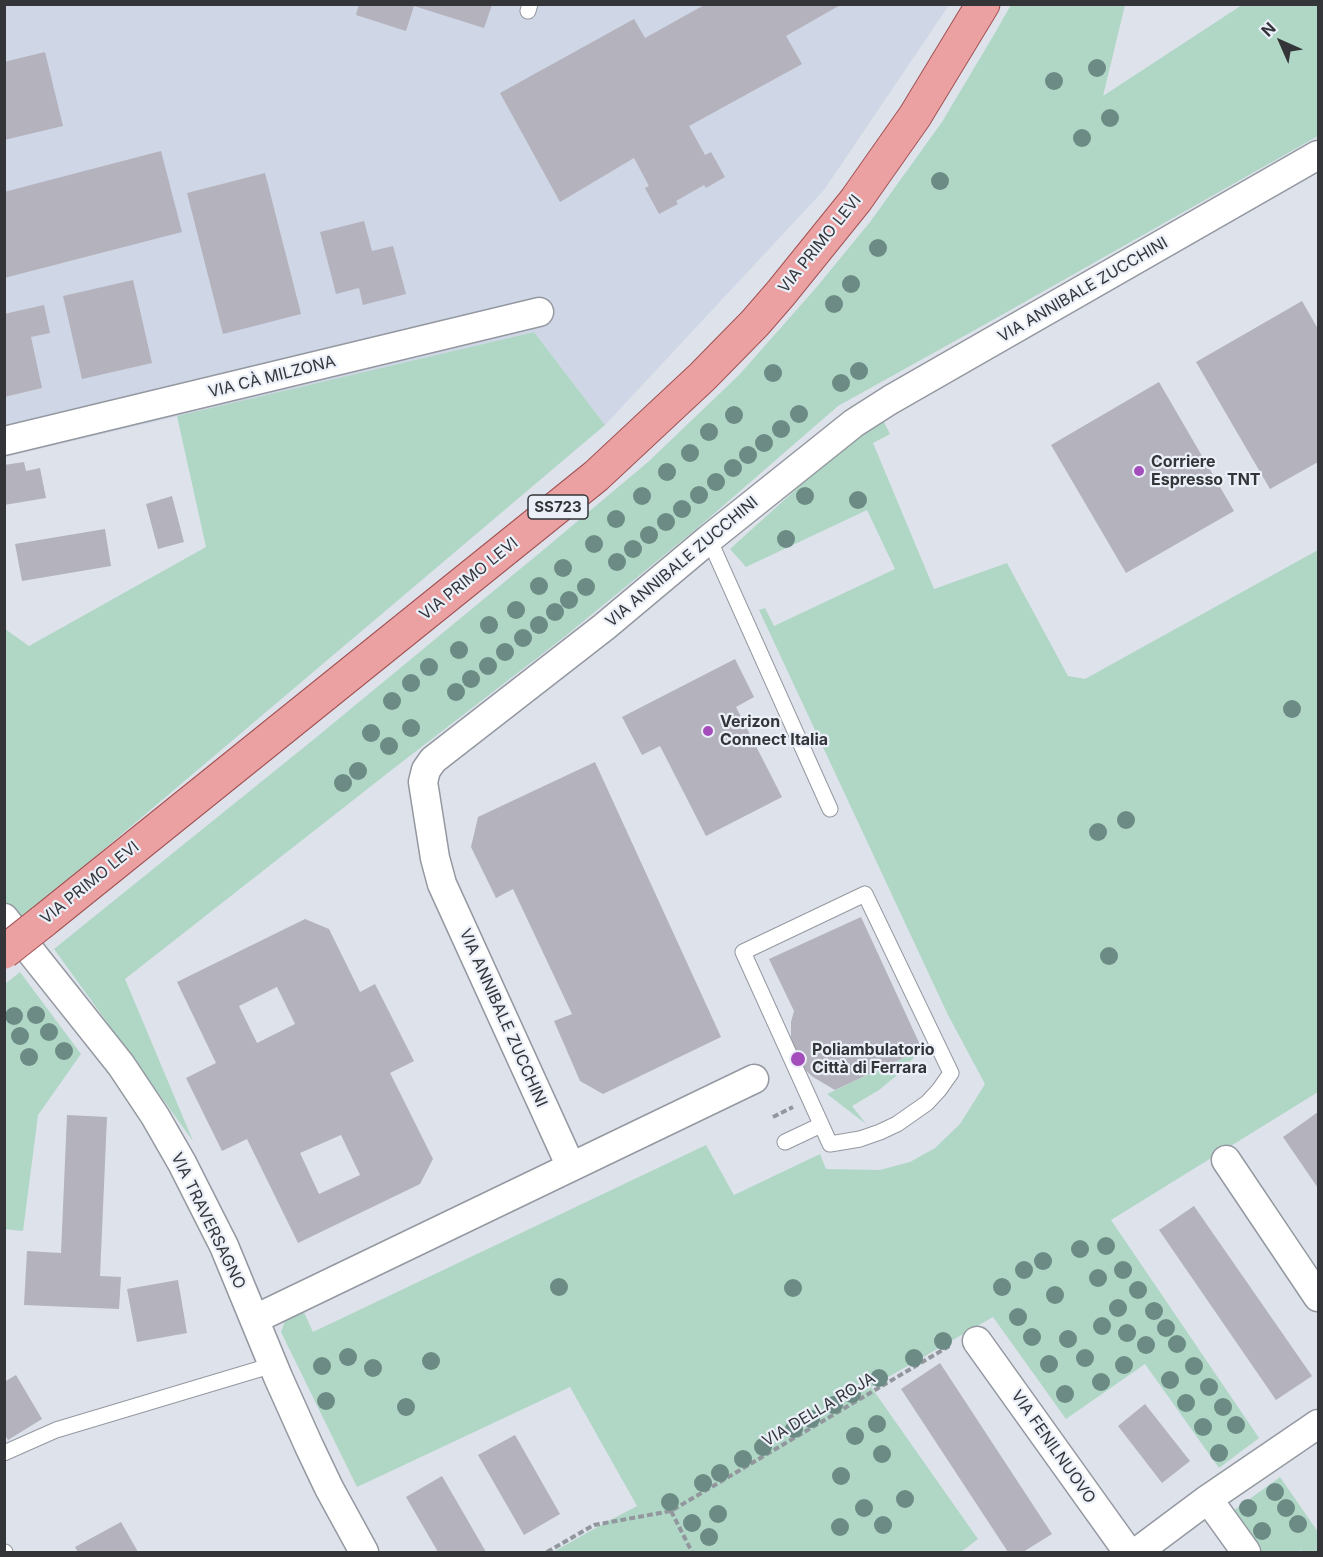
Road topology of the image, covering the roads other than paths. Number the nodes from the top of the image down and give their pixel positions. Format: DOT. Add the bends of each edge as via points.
graph roads {
  1 [pos="982,4"];
  2 [pos="1318,155"];
  3 [pos="539,312"];
  4 [pos="4,441"];
  5 [pos="709,539"];
  6 [pos="830,809"];
  7 [pos="4,918"];
  8 [pos="4,952"];
  9 [pos="754,1079"];
  10 [pos="821,1125"];
  11 [pos="785,1142"];
  12 [pos="1226,1161"];
  13 [pos="571,1167"];
  14 [pos="1318,1297"];
  15 [pos="255,1319"];
  16 [pos="977,1341"];
  17 [pos="273,1365"];
  18 [pos="1318,1424"];
  19 [pos="4,1453"];
  20 [pos="1208,1499"];
  21 [pos="364,1552"];
  22 [pos="1128,1552"];
  23 [pos="1137,1552"];
  24 [pos="1246,1552"];
  1 -- 8 [label="main road, VIA PRIMO LEVI / SS723, bridge" via="915,116 856,200 761,315 693,386 596,476"];
  2 -- 5 [label="street, VIA ANNIBALE ZUCCHINI" via="890,400 854,423"];
  3 -- 4 [label="street, VIA CÀ MILZONA"];
  5 -- 6 [label="lane"];
  5 -- 13 [label="street, VIA ANNIBALE ZUCCHINI" via="604,627 433,759 423,782 435,858 447,896"];
  7 -- 15 [label="street, VIA TRAVERSAGNO" via="121,1065 155,1116 204,1204"];
  9 -- 13 [label="street"];
  10 -- 10 [label="lane" via="830,1144 880,1132 927,1103 951,1073 865,894 743,952"];
  10 -- 11 [label="lane"];
  12 -- 14 [label="street"];
  13 -- 15 [label="street"];
  15 -- 17 [label="street, VIA TRAVERSAGNO"];
  16 -- 22 [label="street, VIA FENILNUOVO"];
  17 -- 19 [label="lane" via="56,1430"];
  17 -- 21 [label="street, VIA TRAVERSAGNO"];
  18 -- 20 [label="street"];
  20 -- 23 [label="street"];
  20 -- 24 [label="street"];
}
